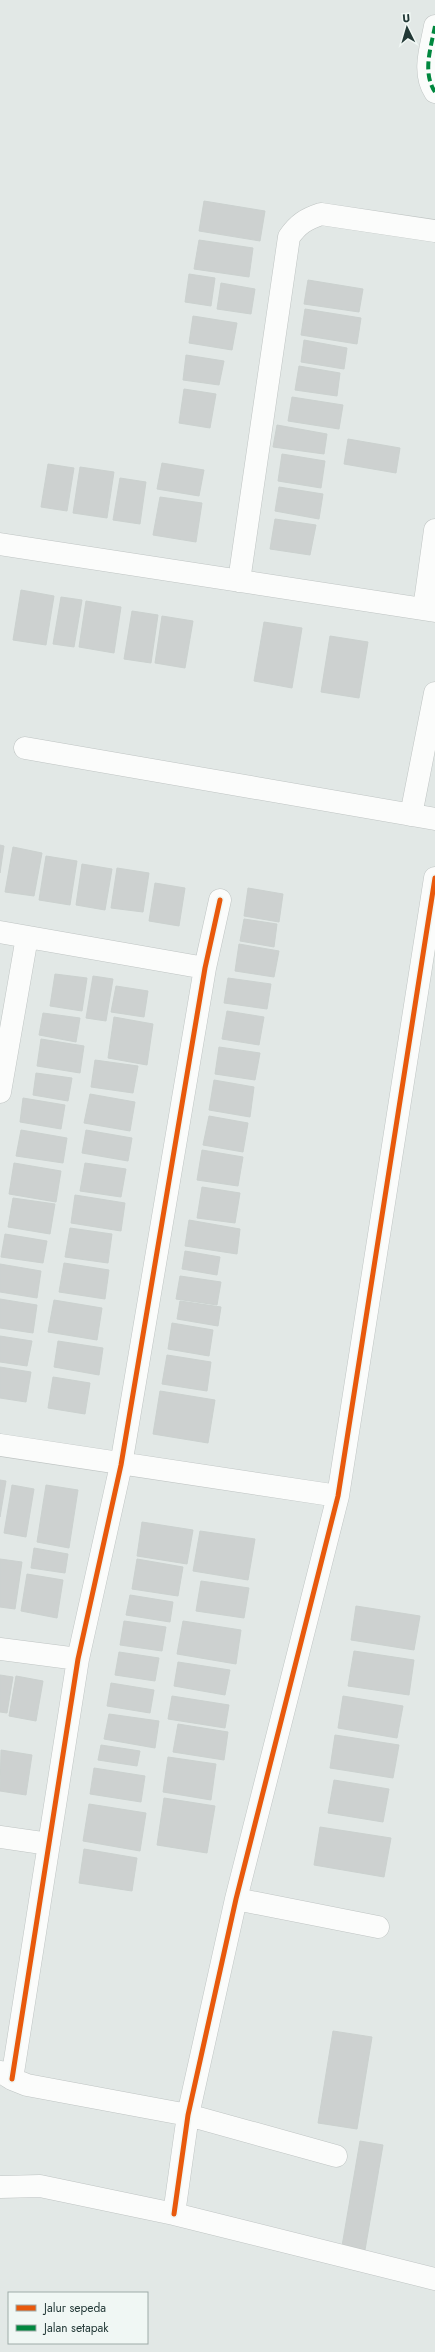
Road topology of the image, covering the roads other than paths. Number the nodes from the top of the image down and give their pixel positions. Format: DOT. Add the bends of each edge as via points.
graph roads {
  1 [pos="435,26"];
  2 [pos="435,92"];
  3 [pos="435,231"];
  4 [pos="435,530"];
  5 [pos="0,544"];
  6 [pos="239,581"];
  7 [pos="430,610"];
  8 [pos="435,693"];
  9 [pos="25,748"];
  10 [pos="411,815"];
  11 [pos="435,819"];
  12 [pos="435,878"];
  13 [pos="220,900"];
  14 [pos="0,932"];
  15 [pos="27,937"];
  16 [pos="205,968"];
  17 [pos="0,1092"];
  18 [pos="0,1445"];
  19 [pos="122,1465"];
  20 [pos="338,1496"];
  21 [pos="0,1649"];
  22 [pos="78,1659"];
  23 [pos="0,1837"];
  24 [pos="49,1844"];
  25 [pos="236,1898"];
  26 [pos="378,1927"];
  27 [pos="6,2075"];
  28 [pos="188,2115"];
  29 [pos="336,2156"];
  30 [pos="0,2187"];
  31 [pos="174,2214"];
  32 [pos="435,2279"];
  1 -- 2 [label="street" via="428,61 429,81"];
  3 -- 6 [label="street" via="321,214 298,224 289,237"];
  4 -- 7 [label="street"];
  5 -- 6 [label="street"];
  6 -- 7 [label="street"];
  8 -- 10 [label="street"];
  9 -- 10 [label="street"];
  10 -- 11 [label="street"];
  12 -- 20 [label="street"];
  13 -- 16 [label="street"];
  14 -- 15 [label="street"];
  15 -- 16 [label="street"];
  15 -- 17 [label="street"];
  16 -- 19 [label="street"];
  18 -- 19 [label="street"];
  19 -- 20 [label="street"];
  19 -- 22 [label="street"];
  20 -- 25 [label="street"];
  21 -- 22 [label="street"];
  22 -- 24 [label="street"];
  23 -- 24 [label="street"];
  24 -- 27 [label="street"];
  25 -- 26 [label="street"];
  25 -- 28 [label="street"];
  27 -- 28 [label="street" via="27,2085"];
  28 -- 29 [label="street"];
  28 -- 31 [label="street"];
  30 -- 31 [label="street" via="40,2186"];
  31 -- 32 [label="street"];
}
